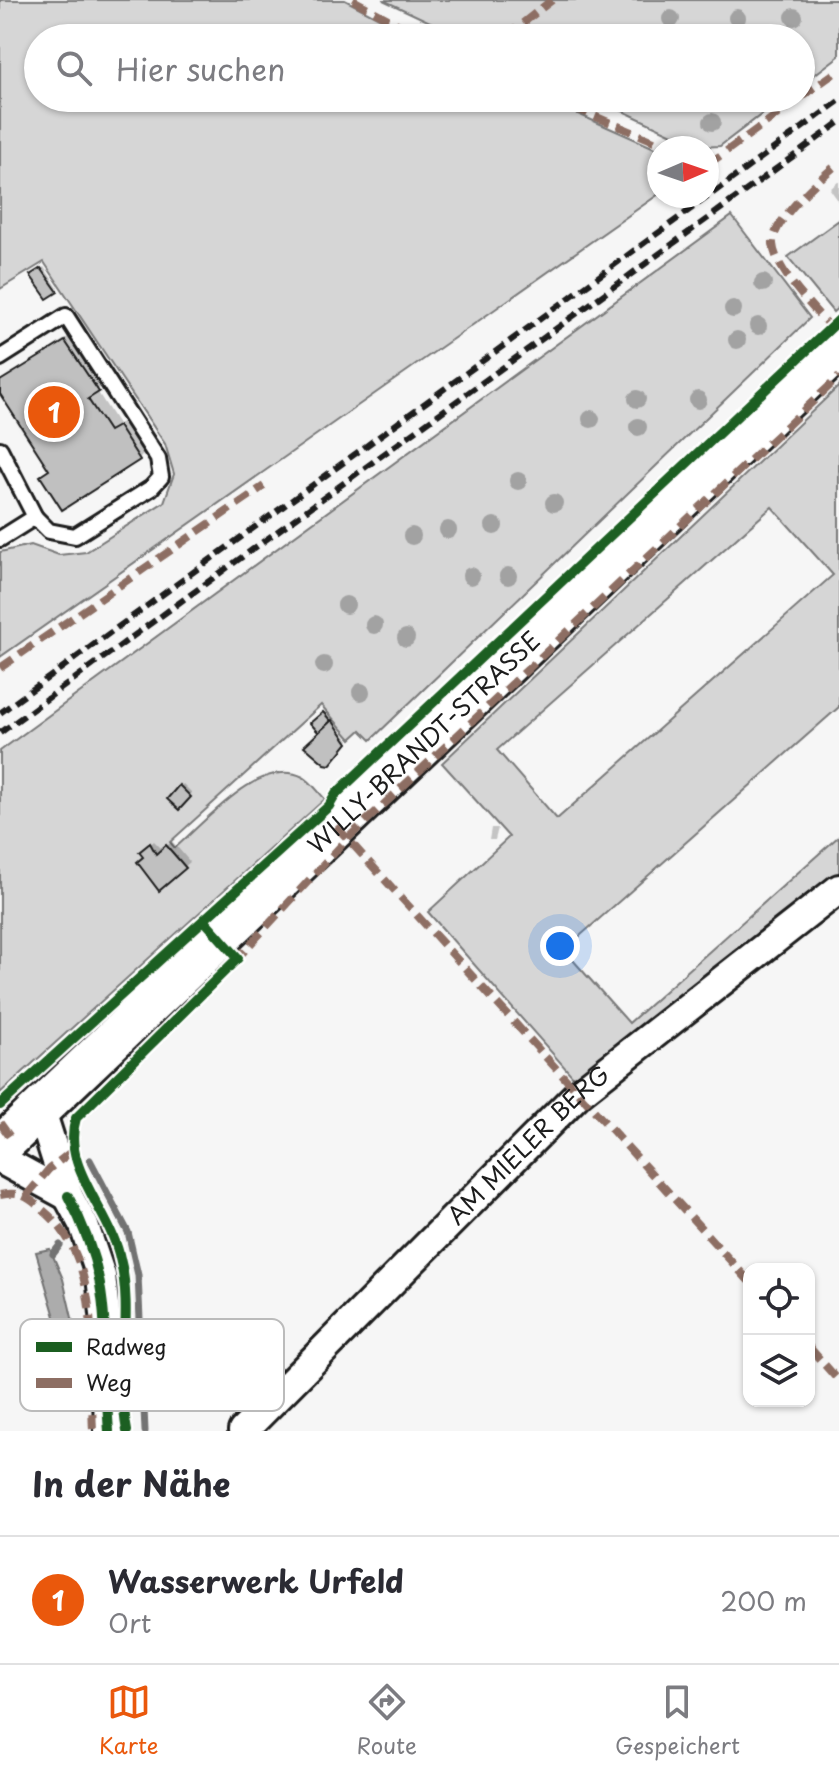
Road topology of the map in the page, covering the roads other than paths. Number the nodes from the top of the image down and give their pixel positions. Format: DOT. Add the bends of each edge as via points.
graph roads {
  1 [pos="839,349"];
  2 [pos="0,358"];
  3 [pos="0,449"];
  4 [pos="35,517"];
  5 [pos="0,539"];
  6 [pos="839,889"];
  7 [pos="41,1111"];
  8 [pos="3,1148"];
  9 [pos="68,1196"];
  10 [pos="106,1319"];
  11 [pos="284,1390"];
  12 [pos="108,1411"];
  13 [pos="263,1411"];
  14 [pos="109,1431"];
  15 [pos="243,1431"];
  1 -- 7 [label="main road, WILLY-BRANDT-STRASSE" via="134,1016"];
  2 -- 4 [label="lane" via="66,316 158,459 161,477 151,488 75,536 49,531"];
  3 -- 4 [label="lane"];
  4 -- 5 [label="lane"];
  6 -- 11 [label="street, AM MIELER BERG" via="579,1093"];
  7 -- 8 [label="main road, WILLY-BRANDT-STRASSE"];
  7 -- 9 [label="street"];
  8 -- 9 [label="street"];
  9 -- 10 [label="street" via="101,1276"];
  12 -- 14 [label="street"];
  13 -- 15 [label="street, AM MIELER BERG"];
}
